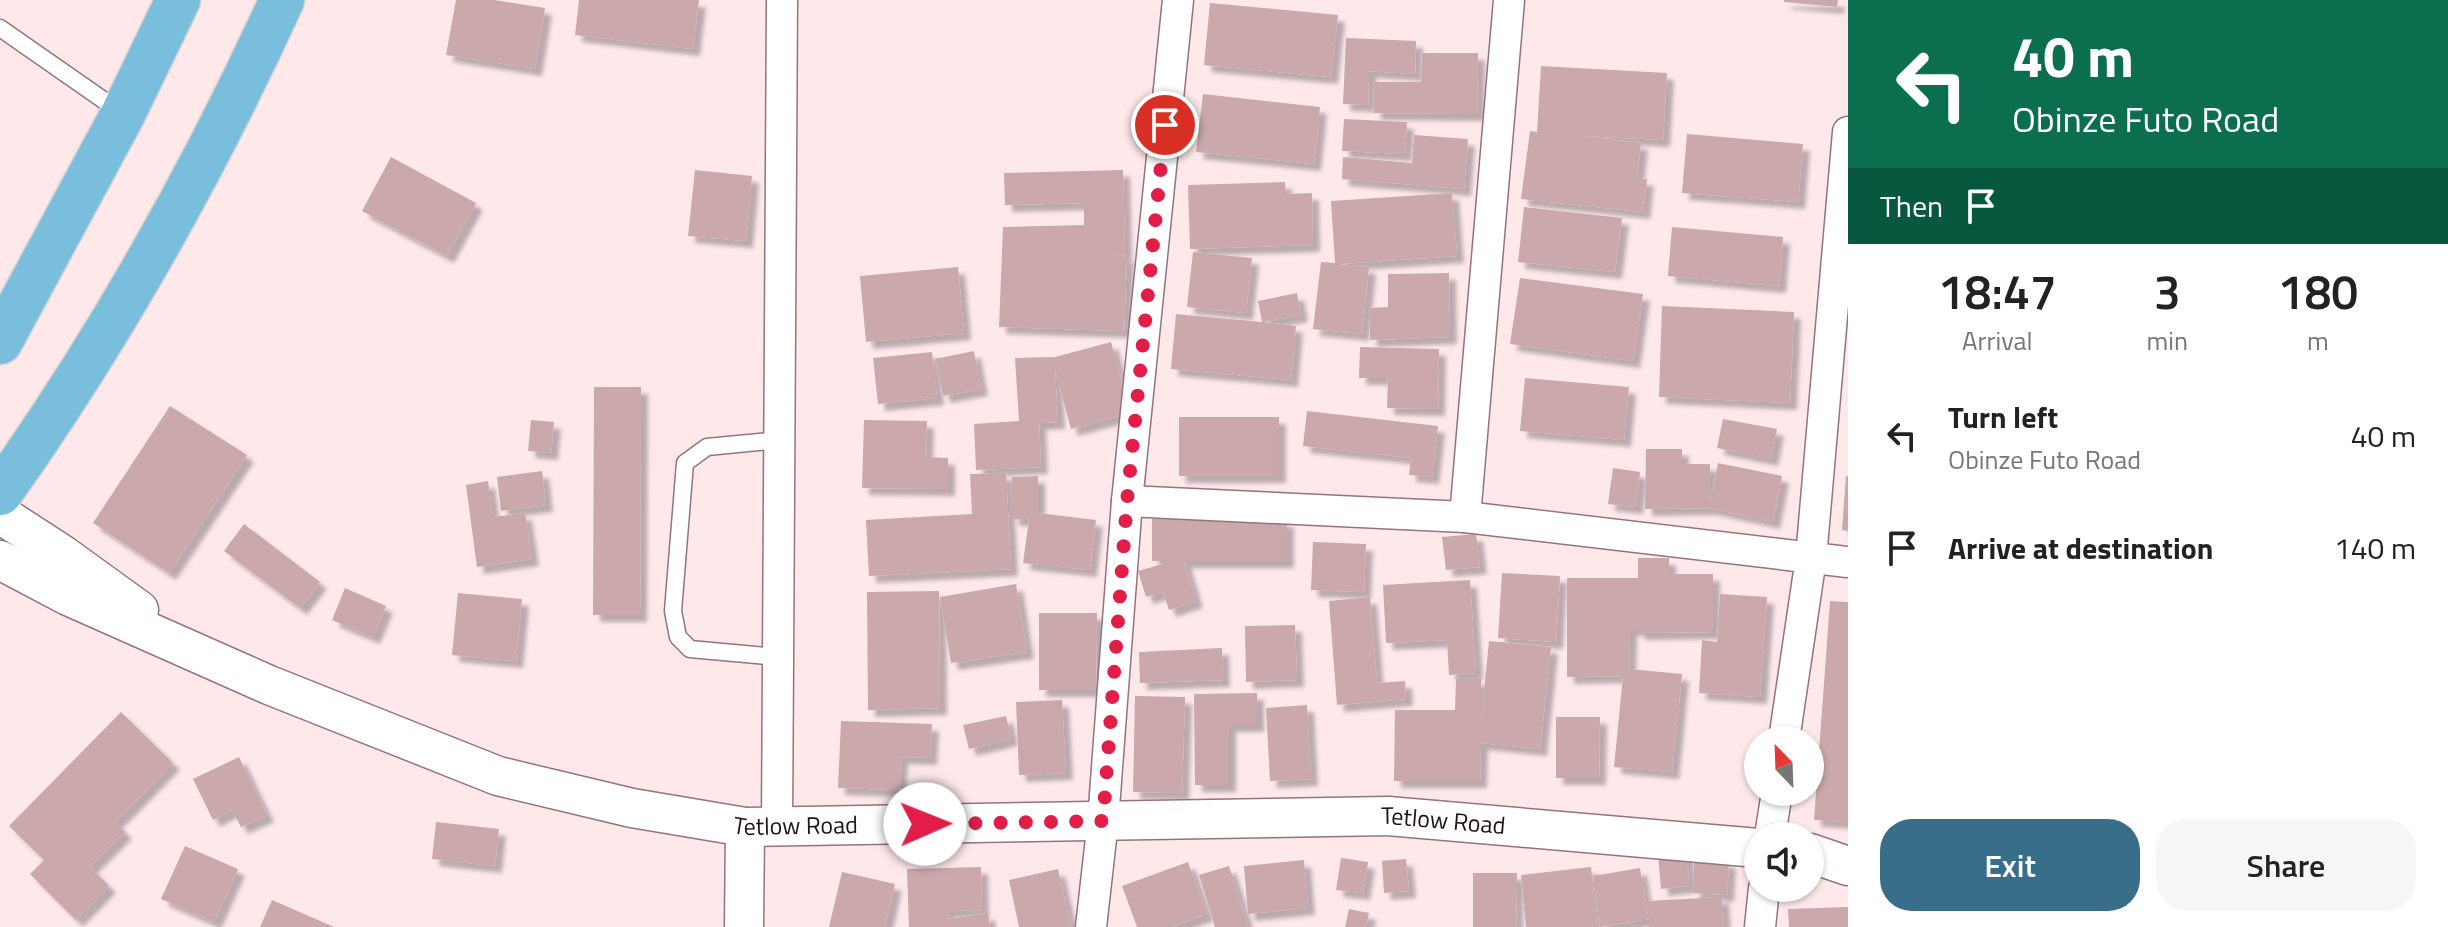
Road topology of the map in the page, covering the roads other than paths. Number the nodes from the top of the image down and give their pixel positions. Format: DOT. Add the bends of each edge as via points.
graph roads {
  1 [pos="178,0"];
  2 [pos="282,0"];
  3 [pos="782,0"];
  4 [pos="1178,0"];
  5 [pos="1509,0"];
  6 [pos="0,28"];
  7 [pos="123,114"];
  8 [pos="1848,132"];
  9 [pos="1845,224"];
  10 [pos="0,342"];
  11 [pos="780,440"];
  12 [pos="0,493"];
  13 [pos="1127,501"];
  14 [pos="0,514"];
  15 [pos="1465,517"];
  16 [pos="1811,558"];
  17 [pos="0,560"];
  18 [pos="1848,562"];
  19 [pos="197,651"];
  20 [pos="778,657"];
  21 [pos="1786,726"];
  22 [pos="1103,821"];
  23 [pos="761,826"];
  24 [pos="1744,847"];
  25 [pos="1824,858"];
  26 [pos="1848,866"];
  27 [pos="1763,902"];
  28 [pos="744,927"];
  29 [pos="1091,927"];
  30 [pos="1760,927"];
  1 -- 7 [label="main road"];
  2 -- 12 [label="main road" via="176,214 90,359"];
  3 -- 11 [label="street"];
  4 -- 13 [label="street"];
  5 -- 15 [label="street"];
  6 -- 7 [label="lane"];
  7 -- 10 [label="main road"];
  8 -- 9 [label="street"];
  9 -- 16 [label="street"];
  11 -- 20 [label="street"];
  11 -- 20 [label="lane" via="707,447 685,463 673,611 678,637 690,649"];
  13 -- 15 [label="street"];
  13 -- 22 [label="street"];
  14 -- 19 [label="street"];
  15 -- 16 [label="street"];
  16 -- 18 [label="street"];
  16 -- 21 [label="street"];
  17 -- 19 [label="street" via="68,596"];
  19 -- 23 [label="street, Tetlow Road" via="498,776 632,808"];
  20 -- 23 [label="street"];
  22 -- 23 [label="street, Tetlow Road"];
  22 -- 24 [label="street, Tetlow Road" via="1388,816"];
  22 -- 29 [label="street"];
  23 -- 28 [label="street"];
  25 -- 26 [label="street"];
  27 -- 30 [label="street"];
}
